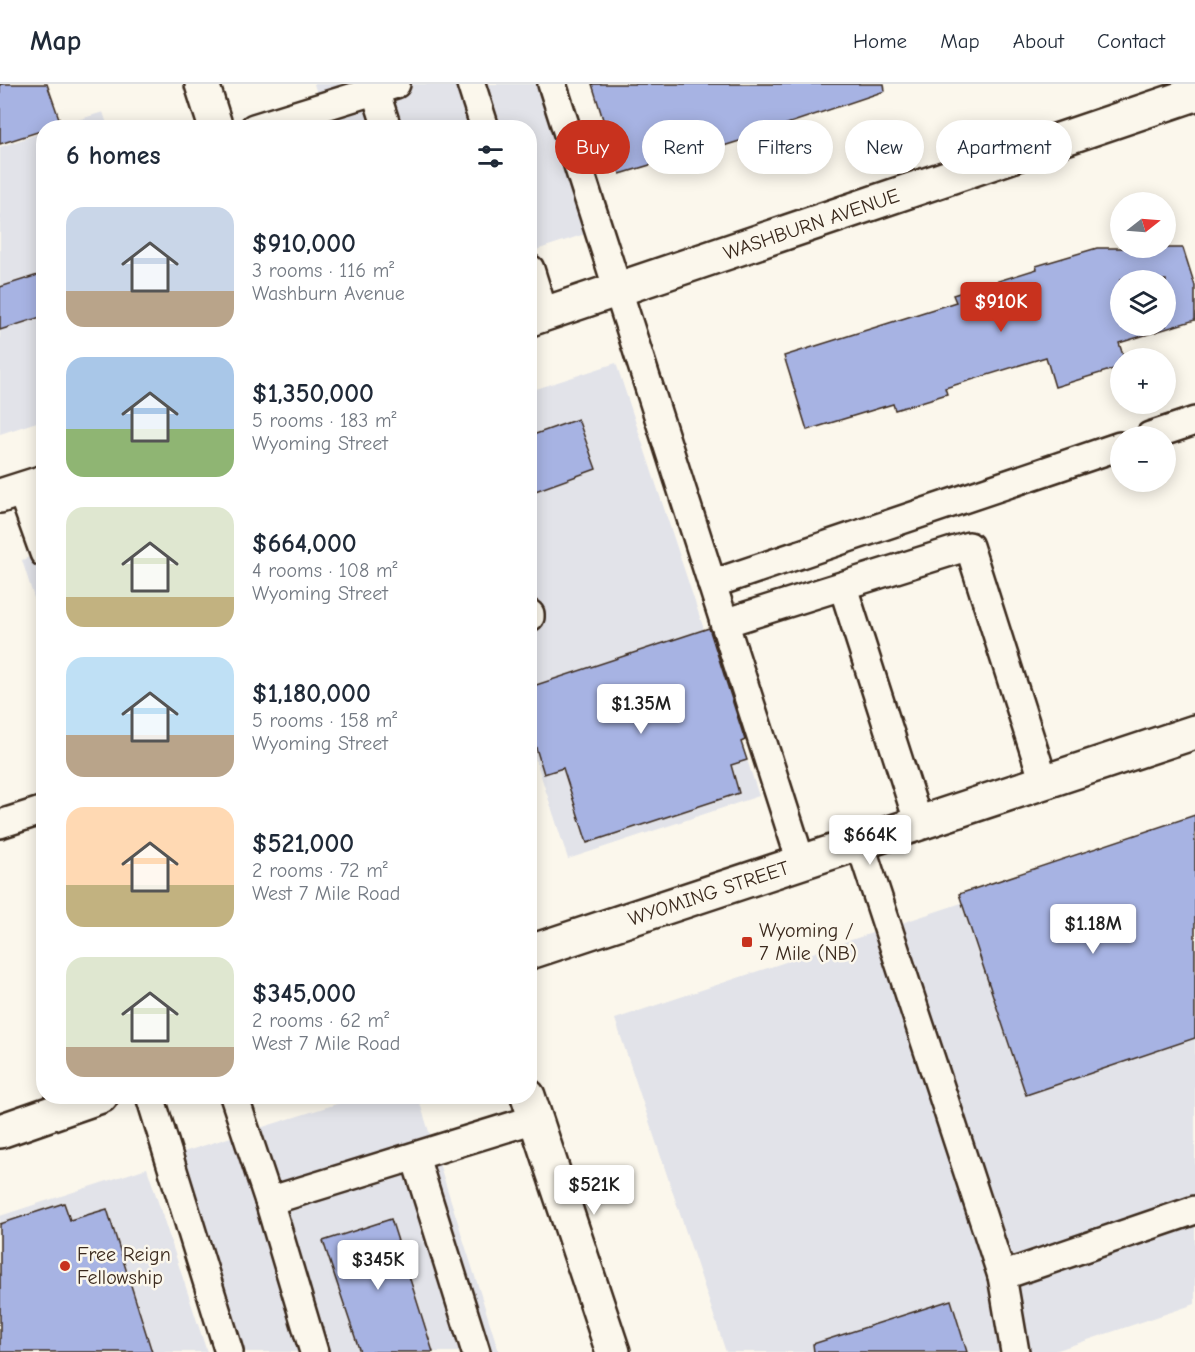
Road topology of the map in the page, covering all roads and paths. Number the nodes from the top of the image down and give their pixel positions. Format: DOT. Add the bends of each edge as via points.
graph roads {
  1 [pos="202,84"];
  2 [pos="471,84"];
  3 [pos="552,84"];
  4 [pos="385,87"];
  5 [pos="1195,94"];
  6 [pos="213,120"];
  7 [pos="280,120"];
  8 [pos="387,120"];
  9 [pos="482,120"];
  10 [pos="619,288"];
  11 [pos="537,316"];
  12 [pos="1195,421"];
  13 [pos="1176,427"];
  14 [pos="1110,449"];
  15 [pos="22,489"];
  16 [pos="36,530"];
  17 [pos="712,584"];
  18 [pos="843,587"];
  19 [pos="724,623"];
  20 [pos="1195,732"];
  21 [pos="1044,782"];
  22 [pos="36,813"];
  23 [pos="0,824"];
  24 [pos="919,824"];
  25 [pos="860,843"];
  26 [pos="801,862"];
  27 [pos="537,950"];
  28 [pos="78,1104"];
  29 [pos="152,1104"];
  30 [pos="237,1104"];
  31 [pos="531,1108"];
  32 [pos="0,1131"];
  33 [pos="415,1157"];
  34 [pos="269,1202"];
  35 [pos="1195,1210"];
  36 [pos="1002,1276"];
  37 [pos="229,1352"];
  38 [pos="314,1352"];
  39 [pos="476,1352"];
  40 [pos="613,1352"];
  41 [pos="1015,1352"];
  1 -- 6 [label="street"];
  2 -- 9 [label="lane"];
  3 -- 10 [label="lane"];
  4 -- 7 [label="lane"];
  4 -- 8 [label="lane"];
  5 -- 10 [label="street, WASHBURN AVENUE"];
  10 -- 11 [label="street, WASHBURN AVENUE"];
  10 -- 17 [label="lane"];
  12 -- 13 [label="lane"];
  14 -- 17 [label="lane"];
  15 -- 16 [label="lane"];
  17 -- 19 [label="lane"];
  18 -- 19 [label="lane"];
  18 -- 21 [label="lane" via="969,546"];
  18 -- 24 [label="lane"];
  19 -- 26 [label="lane"];
  20 -- 21 [label="street, WYOMING STREET"];
  21 -- 24 [label="street, WYOMING STREET"];
  22 -- 23 [label="lane"];
  24 -- 25 [label="street, WYOMING STREET"];
  25 -- 26 [label="street, WYOMING STREET"];
  25 -- 36 [label="lane"];
  26 -- 27 [label="street, WYOMING STREET"];
  28 -- 32 [label="street"];
  29 -- 37 [label="lane"];
  30 -- 34 [label="lane"];
  31 -- 33 [label="lane"];
  31 -- 40 [label="street"];
  33 -- 34 [label="lane"];
  33 -- 39 [label="lane"];
  34 -- 38 [label="lane"];
  35 -- 36 [label="lane"];
  36 -- 41 [label="lane"];
}
